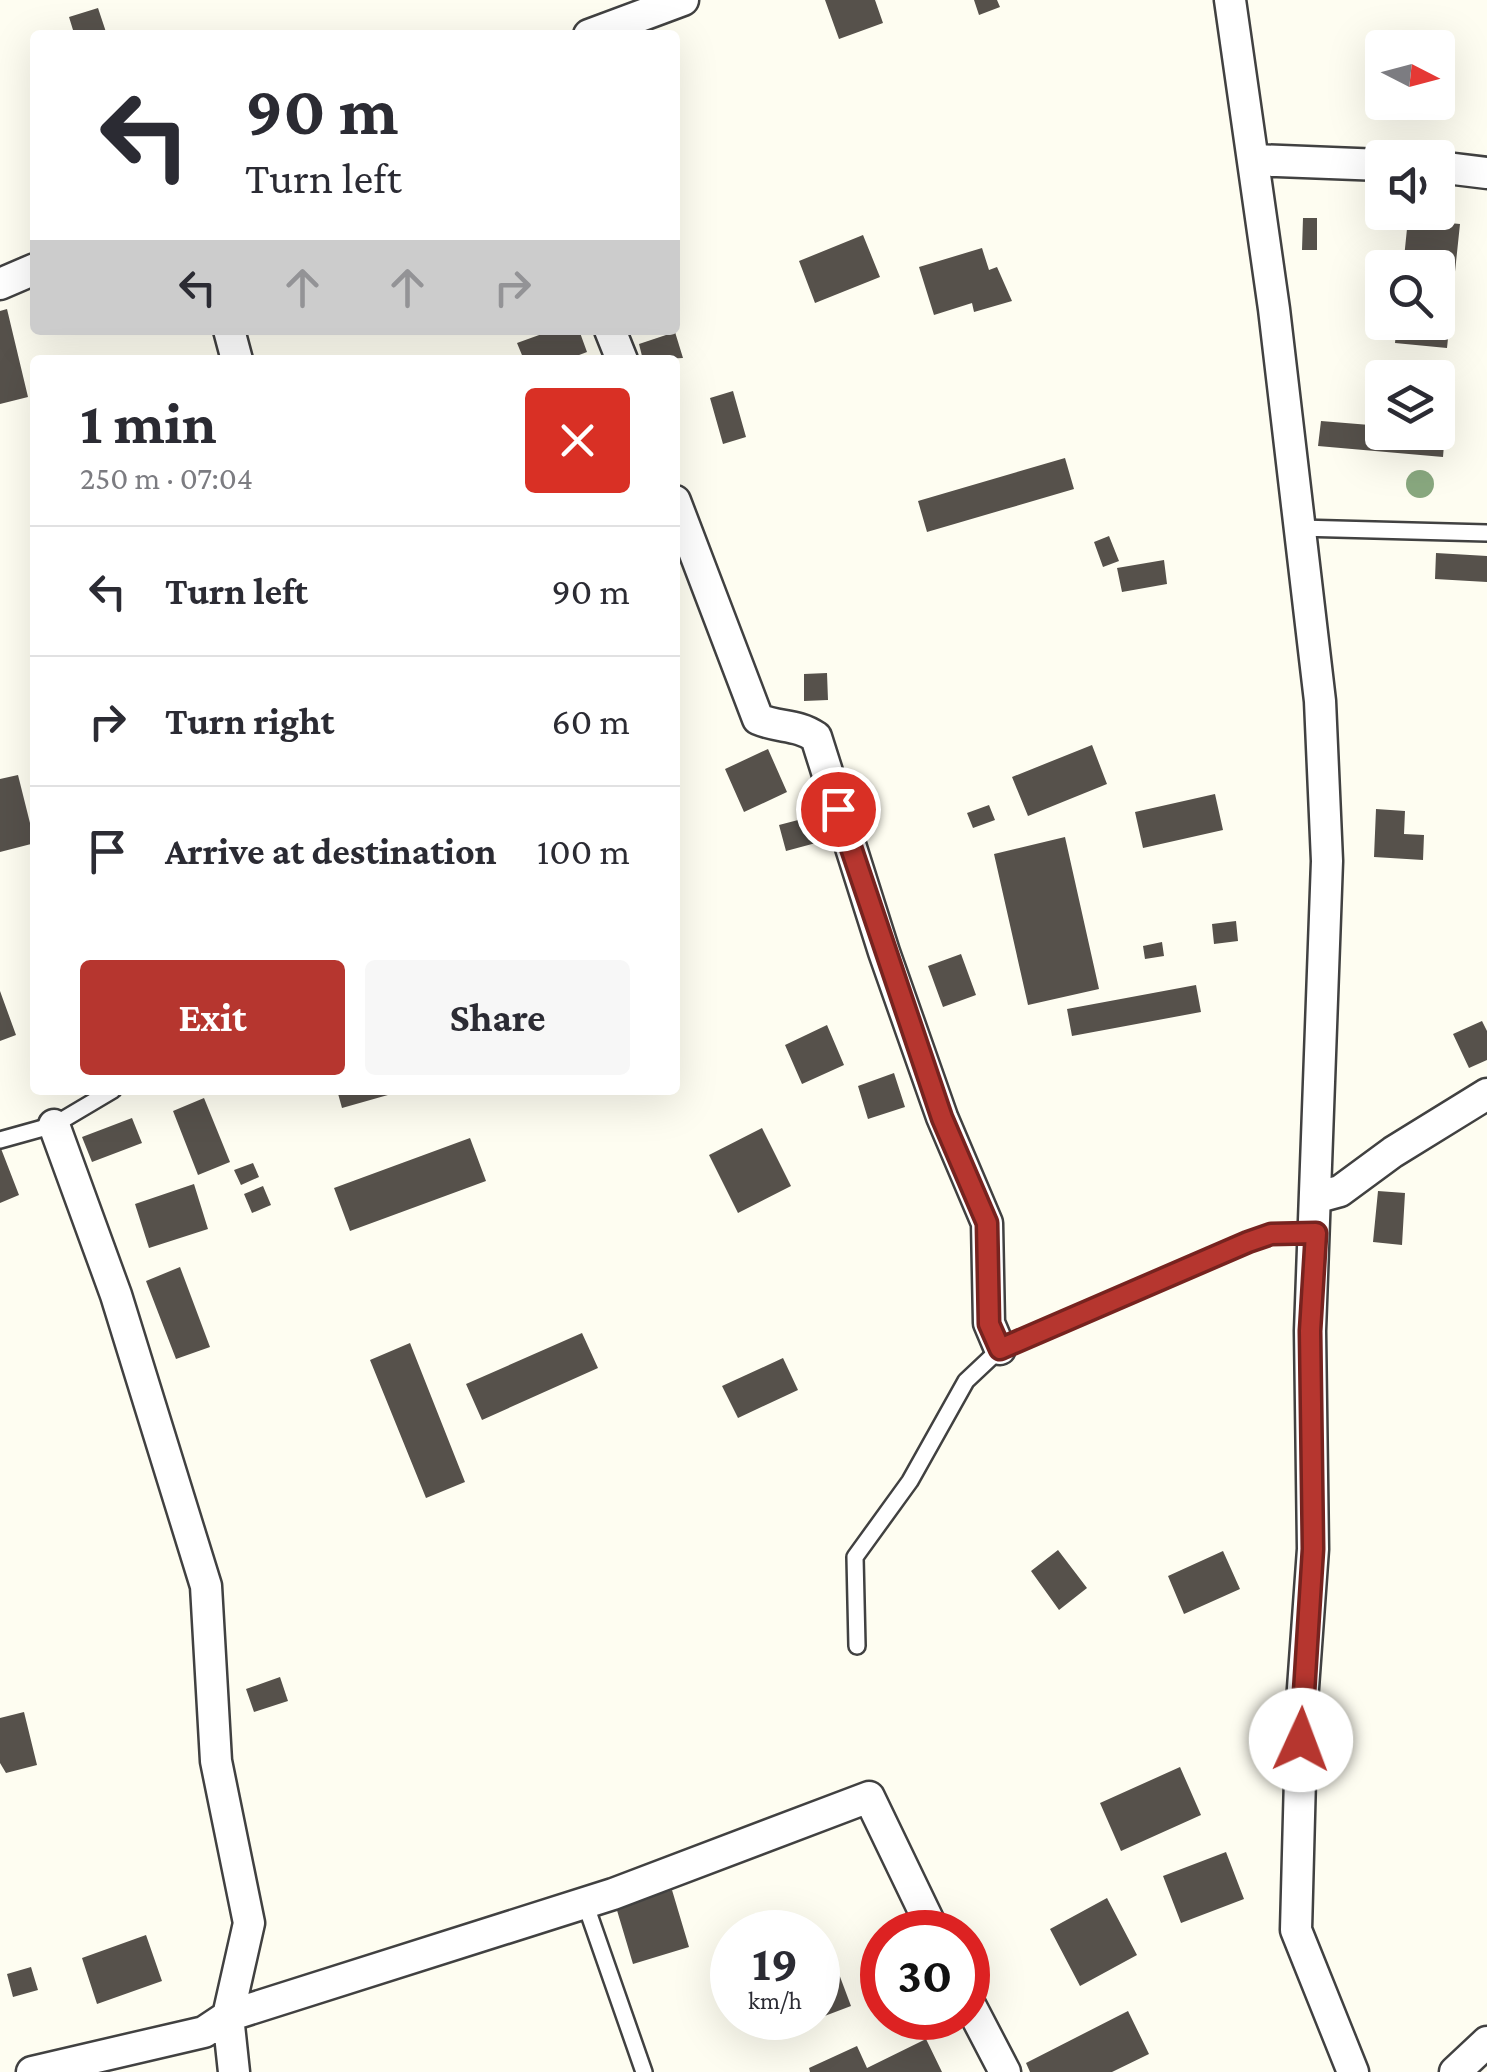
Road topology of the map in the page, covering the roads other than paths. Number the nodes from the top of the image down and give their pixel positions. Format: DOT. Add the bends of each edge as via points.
graph roads {
  1 [pos="683,0"];
  2 [pos="1230,0"];
  3 [pos="602,30"];
  4 [pos="1254,160"];
  5 [pos="1365,164"];
  6 [pos="1455,169"];
  7 [pos="1487,173"];
  8 [pos="30,271"];
  9 [pos="0,284"];
  10 [pos="680,514"];
  11 [pos="1299,528"];
  12 [pos="1487,533"];
  13 [pos="1487,1094"];
  14 [pos="105,1095"];
  15 [pos="54,1125"];
  16 [pos="0,1140"];
  17 [pos="1318,1197"];
  18 [pos="1316,1233"];
  19 [pos="1000,1349"];
  20 [pos="857,1646"];
  21 [pos="585,1903"];
  22 [pos="923,1910"];
  23 [pos="228,2016"];
  24 [pos="988,2040"];
  25 [pos="1487,2042"];
  26 [pos="32,2072"];
  27 [pos="234,2072"];
  28 [pos="644,2072"];
  29 [pos="1005,2072"];
  30 [pos="1353,2072"];
  31 [pos="1455,2072"];
  1 -- 3 [label="street"];
  2 -- 4 [label="street"];
  4 -- 5 [label="street"];
  4 -- 11 [label="street"];
  6 -- 7 [label="street"];
  8 -- 9 [label="street"];
  10 -- 19 [label="street" via="758,719 801,726 816,738 942,1118 987,1223 989,1324"];
  11 -- 12 [label="lane"];
  11 -- 17 [label="street" via="1320,701 1327,860"];
  13 -- 17 [label="street" via="1340,1191"];
  14 -- 15 [label="lane"];
  15 -- 16 [label="lane"];
  15 -- 23 [label="street" via="116,1294 206,1586 216,1761 249,1923"];
  17 -- 18 [label="street"];
  18 -- 19 [label="lane" via="1248,1242"];
  18 -- 30 [label="street" via="1310,1331 1313,1549 1296,1930"];
  19 -- 20 [label="lane" via="966,1381 910,1481 855,1557"];
  21 -- 22 [label="street" via="869,1797"];
  21 -- 23 [label="street"];
  21 -- 28 [label="lane"];
  23 -- 26 [label="street" via="204,2032"];
  23 -- 27 [label="street"];
  24 -- 29 [label="street"];
  25 -- 31 [label="street"];
}
